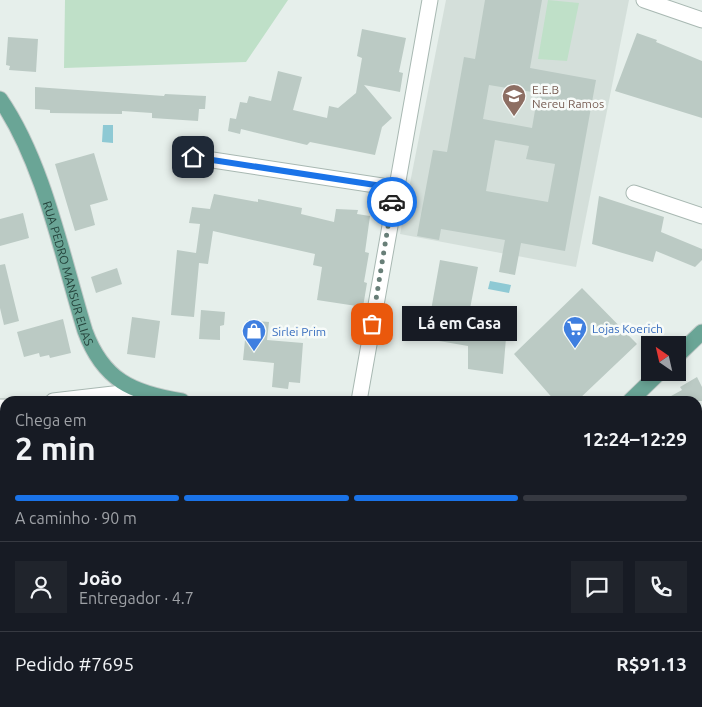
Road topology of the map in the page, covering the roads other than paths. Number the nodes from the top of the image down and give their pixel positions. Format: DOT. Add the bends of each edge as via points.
graph roads {
  1 [pos="430,0"];
  2 [pos="644,0"];
  3 [pos="702,20"];
  4 [pos="0,98"];
  5 [pos="193,157"];
  6 [pos="395,188"];
  7 [pos="634,193"];
  8 [pos="702,216"];
  9 [pos="702,332"];
  10 [pos="686,347"];
  11 [pos="651,381"];
  12 [pos="139,392"];
  13 [pos="101,396"];
  14 [pos="158,396"];
  15 [pos="360,396"];
  16 [pos="635,396"];
  1 -- 6 [label="street"];
  2 -- 3 [label="street"];
  4 -- 12 [label="main road, RUA PEDRO MANSUR ELIAS" via="16,123 33,161 89,342 112,376"];
  5 -- 6 [label="street"];
  6 -- 15 [label="street"];
  7 -- 8 [label="street"];
  9 -- 10 [label="main road"];
  11 -- 16 [label="main road"];
  12 -- 13 [label="street"];
  12 -- 14 [label="main road, RUA PEDRO MANSUR ELIAS"];
}
